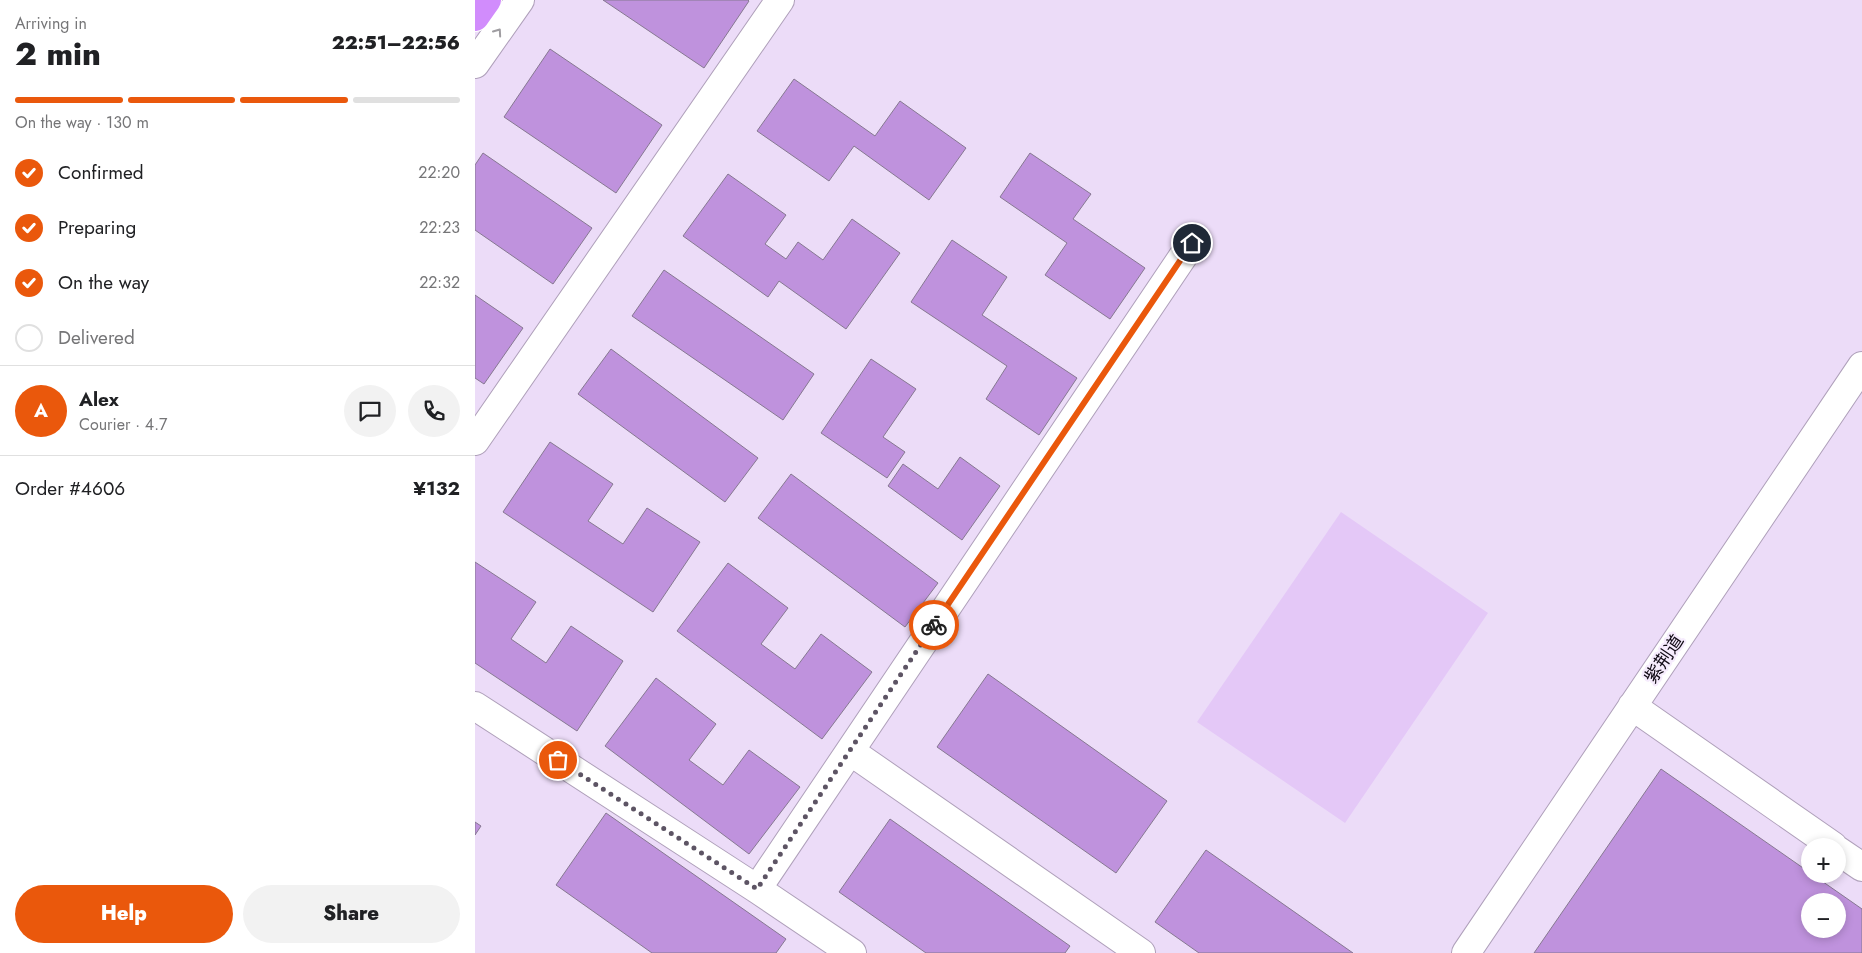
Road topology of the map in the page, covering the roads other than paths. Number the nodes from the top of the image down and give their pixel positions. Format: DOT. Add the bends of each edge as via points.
graph roads {
  1 [pos="487,0"];
  2 [pos="520,0"];
  3 [pos="780,0"];
  4 [pos="475,17"];
  5 [pos="475,64"];
  6 [pos="1192,243"];
  7 [pos="1862,366"];
  8 [pos="475,441"];
  9 [pos="475,706"];
  10 [pos="1632,706"];
  11 [pos="850,751"];
  12 [pos="1822,838"];
  13 [pos="1846,856"];
  14 [pos="1862,867"];
  15 [pos="757,889"];
  16 [pos="852,953"];
  17 [pos="1141,953"];
  18 [pos="1466,953"];
  1 -- 4 [label="highway"];
  5 -- 2 [label="street, one-way"];
  3 -- 8 [label="street"];
  6 -- 11 [label="street"];
  7 -- 10 [label="street, 紫荆道"];
  9 -- 15 [label="street"];
  10 -- 12 [label="street"];
  10 -- 18 [label="street, 紫荆道"];
  11 -- 15 [label="street"];
  11 -- 17 [label="street"];
  13 -- 14 [label="street"];
  15 -- 16 [label="street"];
}
